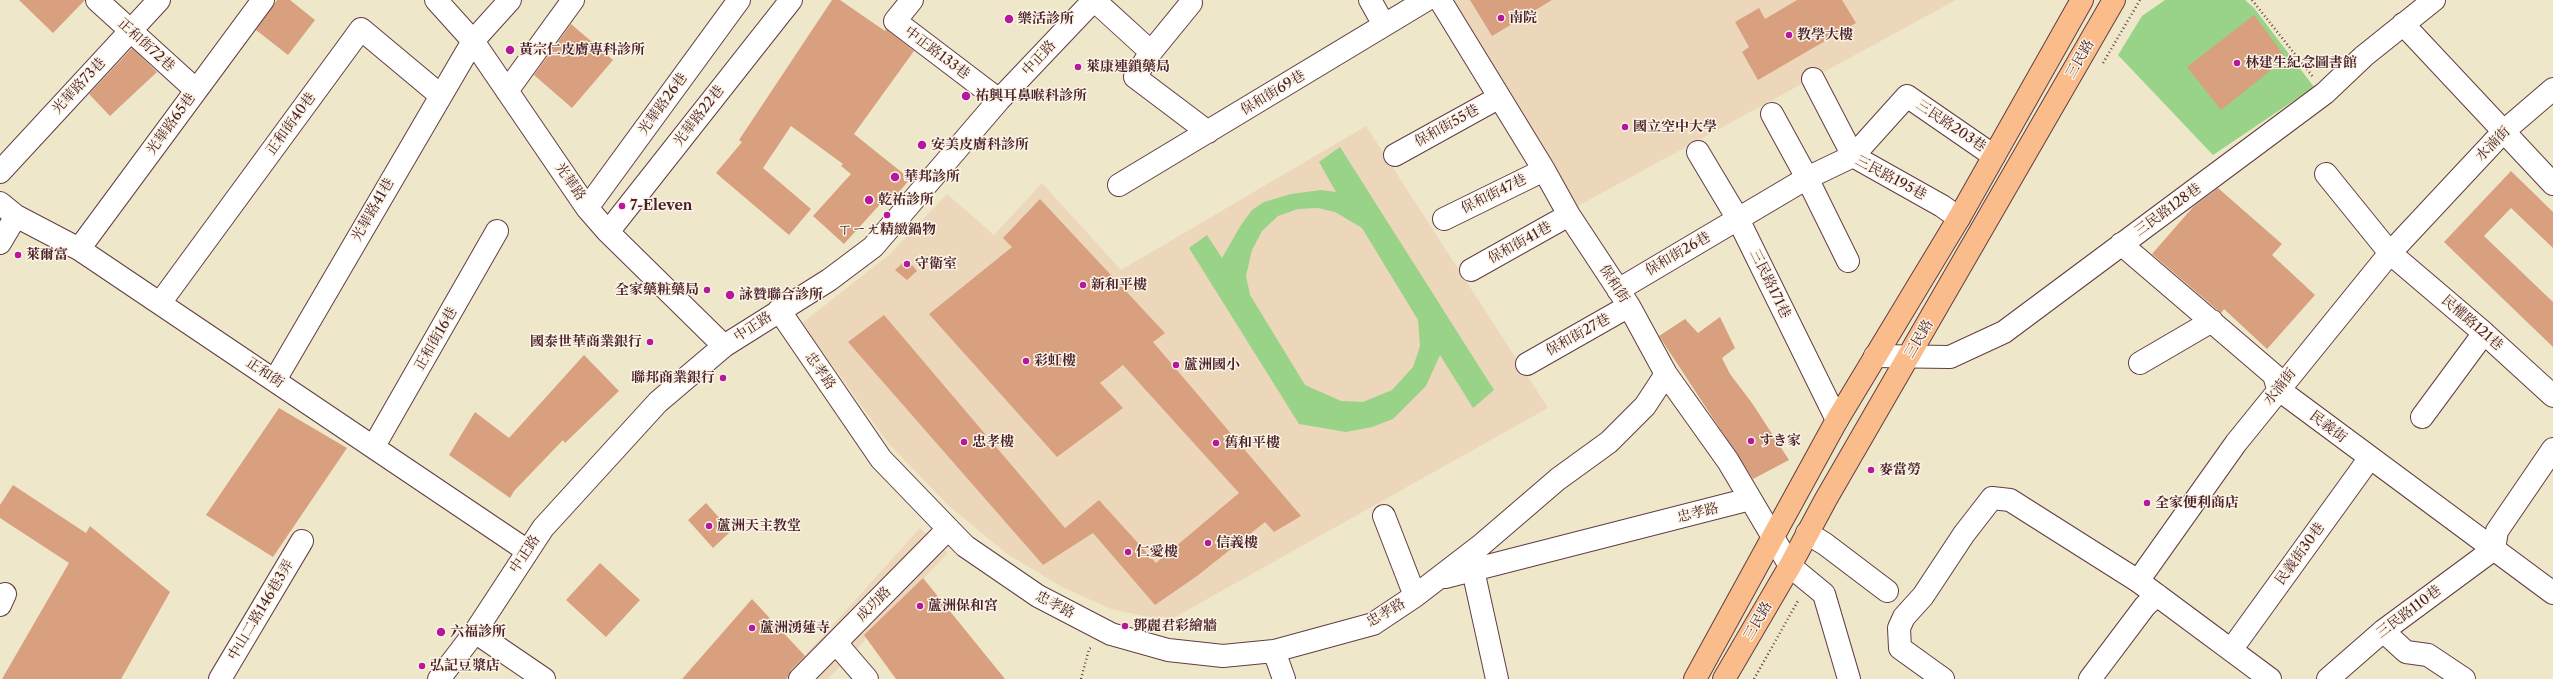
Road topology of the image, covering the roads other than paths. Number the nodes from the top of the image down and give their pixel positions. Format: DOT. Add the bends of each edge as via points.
graph roads {
  1 [pos="97,0"];
  2 [pos="159,0"];
  3 [pos="263,0"];
  4 [pos="436,0"];
  5 [pos="510,0"];
  6 [pos="573,0"];
  7 [pos="739,0"];
  8 [pos="791,0"];
  9 [pos="912,0"];
  10 [pos="1094,0"];
  11 [pos="1370,0"];
  12 [pos="1426,0"];
  13 [pos="1440,0"];
  14 [pos="2082,0"];
  15 [pos="2114,0"];
  16 [pos="2434,0"];
  17 [pos="1191,4"];
  18 [pos="2404,24"];
  19 [pos="1384,25"];
  20 [pos="130,31"];
  21 [pos="473,41"];
  22 [pos="1151,52"];
  23 [pos="1813,79"];
  24 [pos="2553,89"];
  25 [pos="196,90"];
  26 [pos="507,91"];
  27 [pos="440,95"];
  28 [pos="1498,98"];
  29 [pos="1000,100"];
  30 [pos="1772,114"];
  31 [pos="1208,132"];
  32 [pos="2504,132"];
  33 [pos="1698,152"];
  34 [pos="1396,155"];
  35 [pos="1853,156"];
  36 [pos="1994,156"];
  37 [pos="1544,170"];
  38 [pos="0,172"];
  39 [pos="2326,174"];
  40 [pos="1808,178"];
  41 [pos="1119,184"];
  42 [pos="2553,184"];
  43 [pos="587,208"];
  44 [pos="8,210"];
  45 [pos="1569,215"];
  46 [pos="1444,218"];
  47 [pos="1959,218"];
  48 [pos="1738,219"];
  49 [pos="497,231"];
  50 [pos="608,232"];
  51 [pos="0,243"];
  52 [pos="2121,244"];
  53 [pos="79,249"];
  54 [pos="2390,253"];
  55 [pos="1848,261"];
  56 [pos="1471,270"];
  57 [pos="1623,298"];
  58 [pos="160,303"];
  59 [pos="779,310"];
  60 [pos="2212,321"];
  61 [pos="2484,333"];
  62 [pos="724,346"];
  63 [pos="1875,356"];
  64 [pos="1910,356"];
  65 [pos="2140,363"];
  66 [pos="1527,364"];
  67 [pos="1666,374"];
  68 [pos="275,380"];
  69 [pos="2278,389"];
  70 [pos="2553,396"];
  71 [pos="2422,417"];
  72 [pos="1837,420"];
  73 [pos="374,446"];
  74 [pos="2553,449"];
  75 [pos="2370,459"];
  76 [pos="1750,500"];
  77 [pos="1384,516"];
  78 [pos="948,529"];
  79 [pos="1807,533"];
  80 [pos="1773,536"];
  81 [pos="302,541"];
  82 [pos="2494,549"];
  83 [pos="526,550"];
  84 [pos="1790,566"];
  85 [pos="1473,570"];
  86 [pos="1436,579"];
  87 [pos="2138,581"];
  88 [pos="1887,591"];
  89 [pos="2553,593"];
  90 [pos="2157,595"];
  91 [pos="1415,596"];
  92 [pos="2383,631"];
  93 [pos="475,632"];
  94 [pos="836,643"];
  95 [pos="2231,650"];
  96 [pos="1274,651"];
  97 [pos="220,679"];
  98 [pos="439,679"];
  99 [pos="544,679"];
  100 [pos="800,679"];
  101 [pos="867,679"];
  102 [pos="1284,679"];
  103 [pos="1497,679"];
  104 [pos="1695,679"];
  105 [pos="1725,679"];
  106 [pos="1849,679"];
  107 [pos="1942,679"];
  108 [pos="2090,679"];
  109 [pos="2270,679"];
  110 [pos="2328,679"];
  111 [pos="2464,679"];
  1 -- 20 [label="street, 正和街72巷"];
  2 -- 20 [label="street, 光華路73巷"];
  3 -- 25 [label="street, 光華路65巷"];
  4 -- 21 [label="street, 光華路"];
  5 -- 21 [label="street, 光華路41巷"];
  6 -- 26 [label="street"];
  7 -- 43 [label="street, 光華路26巷"];
  8 -- 50 [label="street, 光華路22巷"];
  9 -- 29 [label="street, 中正路133巷" via="895,21"];
  10 -- 22 [label="street"];
  10 -- 29 [label="street, 中正路"];
  11 -- 19 [label="street"];
  12 -- 19 [label="street, 保和街69巷"];
  13 -- 28 [label="street, 保和街"];
  14 -- 36 [label="main road, 三民路"];
  15 -- 64 [label="main road, 三民路"];
  16 -- 18 [label="street, 三民路128巷"];
  17 -- 22 [label="street"];
  18 -- 32 [label="street"];
  18 -- 52 [label="street, 三民路128巷" via="2325,93"];
  19 -- 31 [label="street, 保和街69巷"];
  20 -- 25 [label="street, 正和街72巷"];
  20 -- 38 [label="street, 光華路73巷"];
  21 -- 26 [label="street, 光華路"];
  21 -- 27 [label="street, 光華路41巷"];
  22 -- 31 [label="street" via="1135,77"];
  23 -- 35 [label="street"];
  24 -- 32 [label="street, 水湳街"];
  25 -- 53 [label="street, 光華路65巷"];
  26 -- 43 [label="street, 光華路"];
  27 -- 58 [label="street, 正和街40巷" via="361,29"];
  27 -- 68 [label="street, 光華路41巷"];
  28 -- 34 [label="street, 保和街55巷"];
  28 -- 37 [label="street, 保和街"];
  29 -- 59 [label="street, 中正路" via="873,247 829,280"];
  30 -- 40 [label="street"];
  31 -- 41 [label="street, 保和街69巷"];
  32 -- 42 [label="street"];
  32 -- 54 [label="street, 水湳街"];
  33 -- 48 [label="street, 三民路171巷"];
  35 -- 36 [label="street, 三民路203巷" via="1907,96"];
  35 -- 40 [label="street, 三民路195巷"];
  35 -- 47 [label="street, 三民路195巷"];
  36 -- 47 [label="main road, 三民路"];
  37 -- 45 [label="street, 保和街"];
  37 -- 46 [label="street, 保和街47巷"];
  39 -- 54 [label="street, 民權路121巷"];
  40 -- 48 [label="street, 三民路195巷"];
  40 -- 55 [label="street"];
  43 -- 50 [label="street, 光華路"];
  44 -- 51 [label="street"];
  44 -- 53 [label="street, 正和街"];
  45 -- 56 [label="street, 保和街41巷"];
  45 -- 57 [label="street, 保和街"];
  47 -- 63 [label="main road, 三民路"];
  48 -- 57 [label="street, 保和街26巷"];
  48 -- 72 [label="street, 三民路171巷"];
  49 -- 73 [label="street, 正和街16巷"];
  50 -- 62 [label="street, 光華路"];
  52 -- 60 [label="street, 民義街"];
  52 -- 64 [label="street, 三民路128巷" via="2004,332 1950,357"];
  53 -- 58 [label="street, 正和街"];
  54 -- 61 [label="street, 民權路121巷"];
  54 -- 69 [label="street, 水湳街"];
  57 -- 66 [label="street, 保和街27巷"];
  57 -- 67 [label="street, 保和街"];
  58 -- 68 [label="street, 正和街"];
  59 -- 62 [label="street, 中正路"];
  59 -- 78 [label="street, 忠孝路" via="881,459"];
  60 -- 65 [label="street"];
  60 -- 69 [label="street, 民義街" via="2274,375"];
  61 -- 70 [label="street, 民權路121巷"];
  61 -- 71 [label="street"];
  62 -- 83 [label="street, 中正路" via="658,402"];
  63 -- 64 [label="street, 三民路128巷"];
  63 -- 72 [label="main road, 三民路"];
  64 -- 79 [label="main road, 三民路"];
  67 -- 76 [label="street, 保和街" via="1728,461"];
  67 -- 86 [label="street, 忠孝路" via="1645,406 1609,442 1558,479 1480,546"];
  68 -- 73 [label="street, 正和街"];
  69 -- 75 [label="street, 民義街"];
  69 -- 87 [label="street, 水湳街" via="2236,443"];
  72 -- 80 [label="main road, 三民路"];
  73 -- 83 [label="street, 正和街"];
  74 -- 82 [label="street" via="2497,531"];
  75 -- 82 [label="street, 民義街"];
  75 -- 95 [label="street, 民義街30巷"];
  76 -- 80 [label="street, 保和街"];
  76 -- 85 [label="street, 忠孝路"];
  77 -- 91 [label="street"];
  78 -- 94 [label="street, 成功路"];
  78 -- 96 [label="street, 忠孝路" via="965,546 1038,596 1111,634 1168,650 1223,656"];
  79 -- 84 [label="main road, 三民路"];
  79 -- 88 [label="street"];
  80 -- 84 [label="street, 保和街"];
  80 -- 104 [label="main road, 三民路"];
  81 -- 97 [label="street, 中山二路146巷3弄"];
  82 -- 89 [label="street, 民義街"];
  82 -- 92 [label="street, 三民路110巷"];
  83 -- 93 [label="street, 中正路"];
  84 -- 105 [label="main road, 三民路"];
  84 -- 106 [label="street" via="1824,594"];
  85 -- 86 [label="street, 忠孝路"];
  85 -- 103 [label="street"];
  86 -- 91 [label="street, 忠孝路"];
  87 -- 90 [label="street"];
  87 -- 107 [label="street" via="2010,500 1992,498 1964,534 1923,596 1904,616 1899,628 1900,648"];
  90 -- 95 [label="street"];
  90 -- 108 [label="street" via="2145,606"];
  91 -- 96 [label="street, 忠孝路" via="1373,624"];
  92 -- 110 [label="street, 三民路110巷"];
  92 -- 111 [label="street" via="2406,652 2428,654"];
  93 -- 98 [label="street, 中正路"];
  93 -- 99 [label="street"];
  94 -- 100 [label="street, 成功路"];
  94 -- 101 [label="street"];
  95 -- 109 [label="street"];
  96 -- 102 [label="street"];
}
